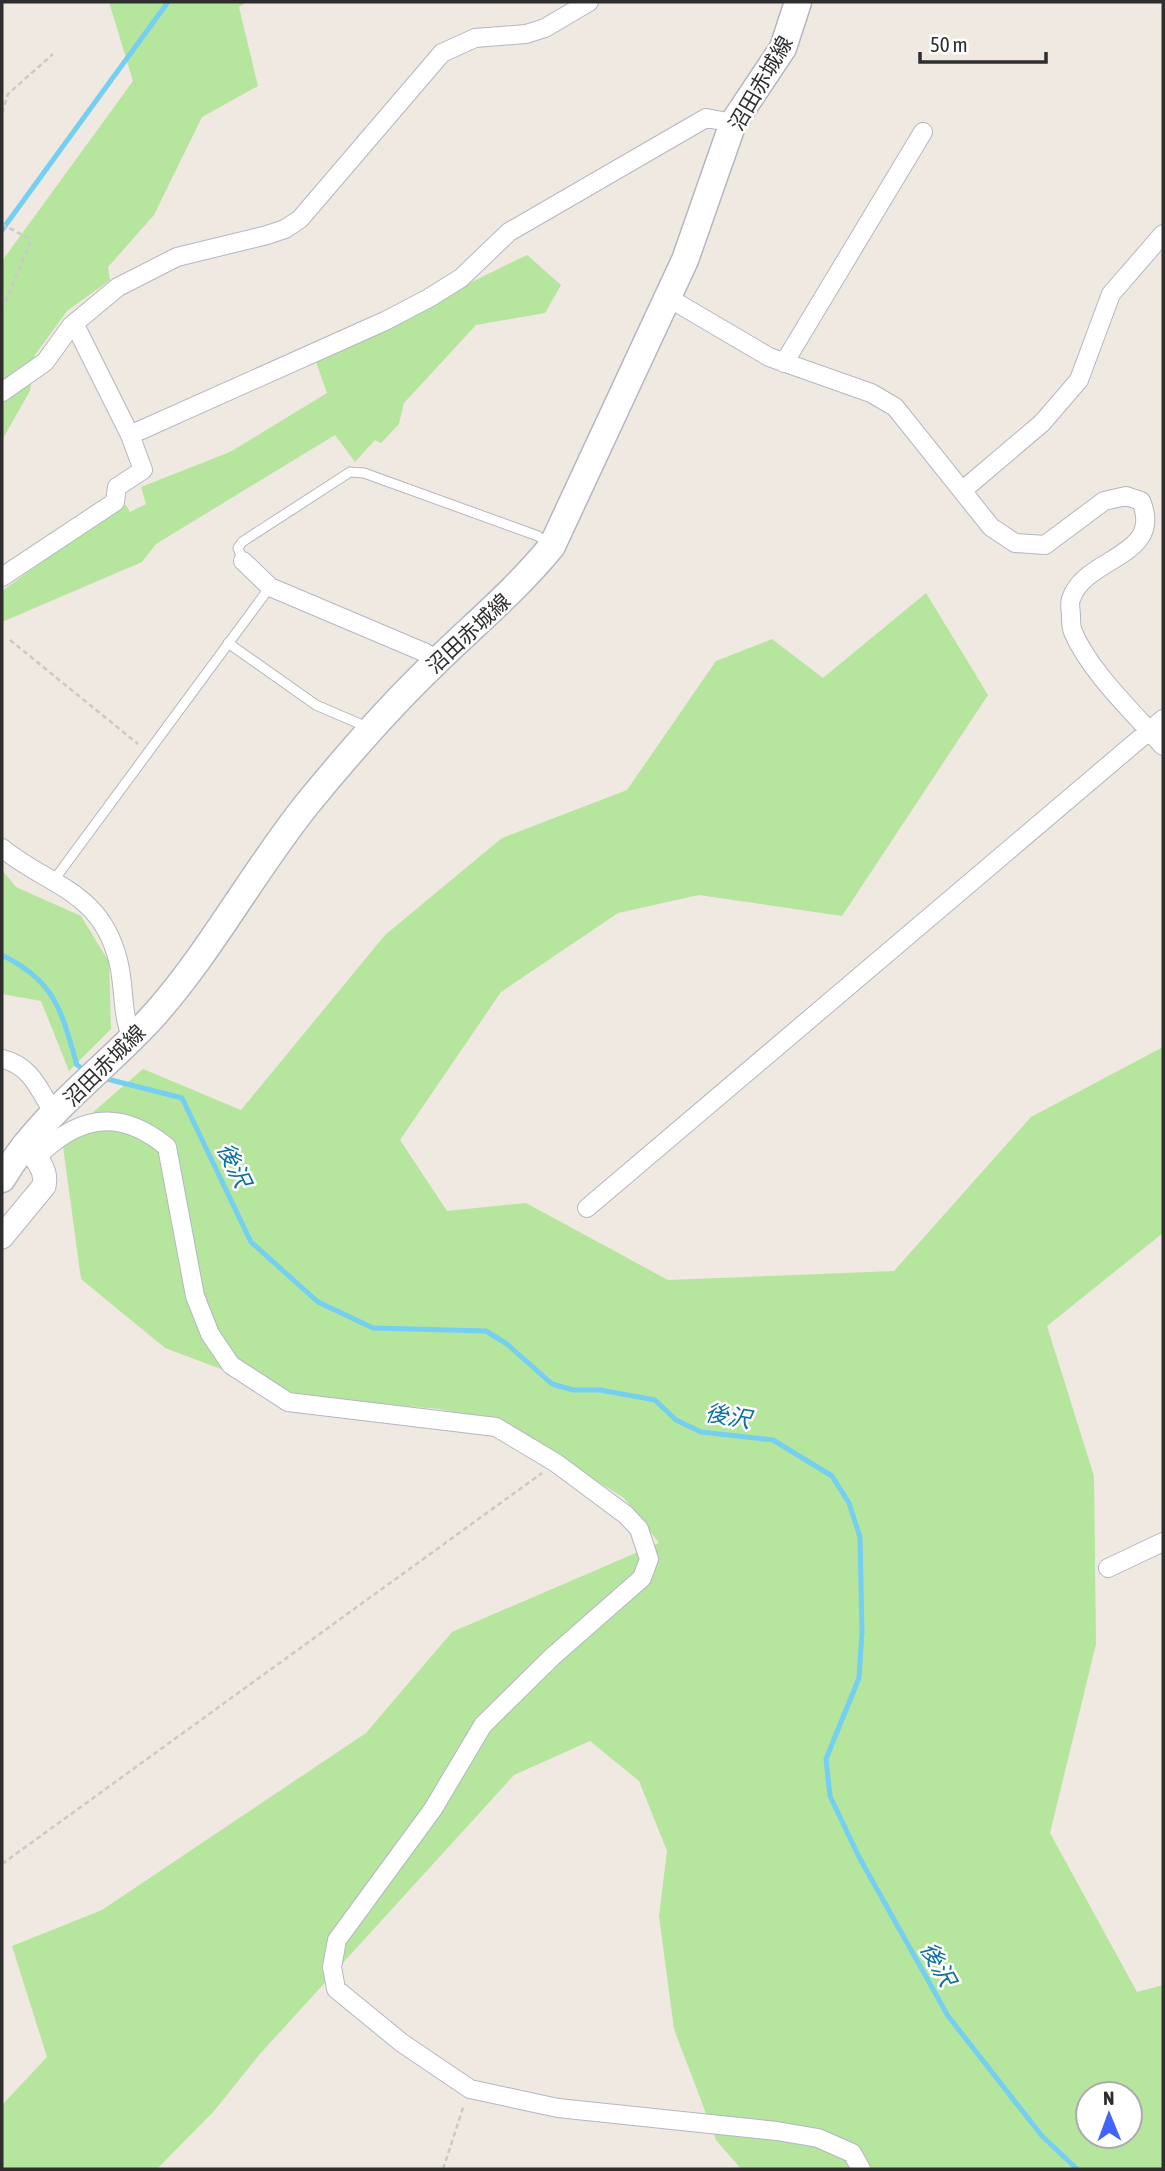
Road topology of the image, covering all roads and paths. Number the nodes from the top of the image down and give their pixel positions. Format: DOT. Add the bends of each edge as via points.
graph roads {
  1 [pos="589,2"];
  2 [pos="798,2"];
  3 [pos="53,54"];
  4 [pos="2,113"];
  5 [pos="733,123"];
  6 [pos="923,132"];
  7 [pos="2,224"];
  8 [pos="1163,234"];
  9 [pos="667,297"];
  10 [pos="2,309"];
  11 [pos="71,326"];
  12 [pos="784,363"];
  13 [pos="2,392"];
  14 [pos="130,435"];
  15 [pos="963,491"];
  16 [pos="552,546"];
  17 [pos="243,561"];
  18 [pos="2,577"];
  19 [pos="270,587"];
  20 [pos="10,640"];
  21 [pos="228,643"];
  22 [pos="436,662"];
  23 [pos="1156,724"];
  24 [pos="372,730"];
  25 [pos="1163,746"];
  26 [pos="148,752"];
  27 [pos="2,848"];
  28 [pos="54,880"];
  29 [pos="132,1038"];
  30 [pos="2,1059"];
  31 [pos="63,1106"];
  32 [pos="30,1152"];
  33 [pos="2,1179"];
  34 [pos="587,1208"];
  35 [pos="2,1237"];
  36 [pos="555,1463"];
  37 [pos="1161,1549"];
  38 [pos="1108,1568"];
  39 [pos="2,1864"];
  40 [pos="470,2089"];
  41 [pos="443,2169"];
  42 [pos="861,2169"];
  1 -- 11 [label="street" via="545,28 475,38 442,52 300,219 285,229 177,257 149,270 118,287"];
  2 -- 5 [label="main road, 沼田赤城線" via="783,48"];
  3 -- 4 [label="path" via="8,94"];
  5 -- 9 [label="main road, 沼田赤城線" via="697,229"];
  5 -- 14 [label="street" via="706,118 509,232 461,278 429,298"];
  6 -- 12 [label="street"];
  7 -- 10 [label="path" via="28,238 30,244"];
  8 -- 15 [label="street" via="1111,294 1079,380 1042,423"];
  9 -- 12 [label="street"];
  9 -- 16 [label="main road, 沼田赤城線"];
  11 -- 13 [label="street" via="45,362"];
  11 -- 14 [label="street" via="78,331"];
  12 -- 15 [label="street" via="871,393 895,407"];
  14 -- 18 [label="street" via="143,470 117,487 115,502"];
  15 -- 23 [label="street" via="991,527 1015,543 1045,545 1104,501 1125,496 1141,501 1148,515 1145,534 1086,580 1071,599 1071,629 1087,657"];
  16 -- 17 [label="lane" via="538,536 364,473 350,472 242,542 238,548"];
  16 -- 22 [label="main road, 沼田赤城線" via="504,599"];
  17 -- 19 [label="street"];
  19 -- 21 [label="lane"];
  19 -- 22 [label="street" via="426,653"];
  20 -- 26 [label="path"];
  21 -- 24 [label="lane" via="316,705"];
  21 -- 26 [label="lane"];
  22 -- 24 [label="main road, 沼田赤城線"];
  23 -- 25 [label="street"];
  23 -- 34 [label="street"];
  24 -- 29 [label="main road, 沼田赤城線" via="307,805 158,1010"];
  26 -- 28 [label="lane"];
  27 -- 28 [label="street"];
  28 -- 29 [label="street" via="91,905 108,930"];
  29 -- 31 [label="main road, 沼田赤城線"];
  30 -- 31 [label="street" via="23,1066"];
  31 -- 32 [label="main road, 沼田赤城線"];
  32 -- 33 [label="main road, 沼田赤城線"];
  32 -- 35 [label="street" via="44,1172 44,1186"];
  32 -- 36 [label="street" via="92,1121 141,1130 167,1147 190,1273 210,1334 231,1365 288,1402 496,1427"];
  36 -- 39 [label="path"];
  36 -- 40 [label="street" via="639,1529 649,1559 642,1578 483,1725 433,1809 337,1940 332,1967 337,1989 402,2043"];
  37 -- 38 [label="street"];
  40 -- 41 [label="path"];
  40 -- 42 [label="street" via="558,2108 818,2138 852,2153"];
}
